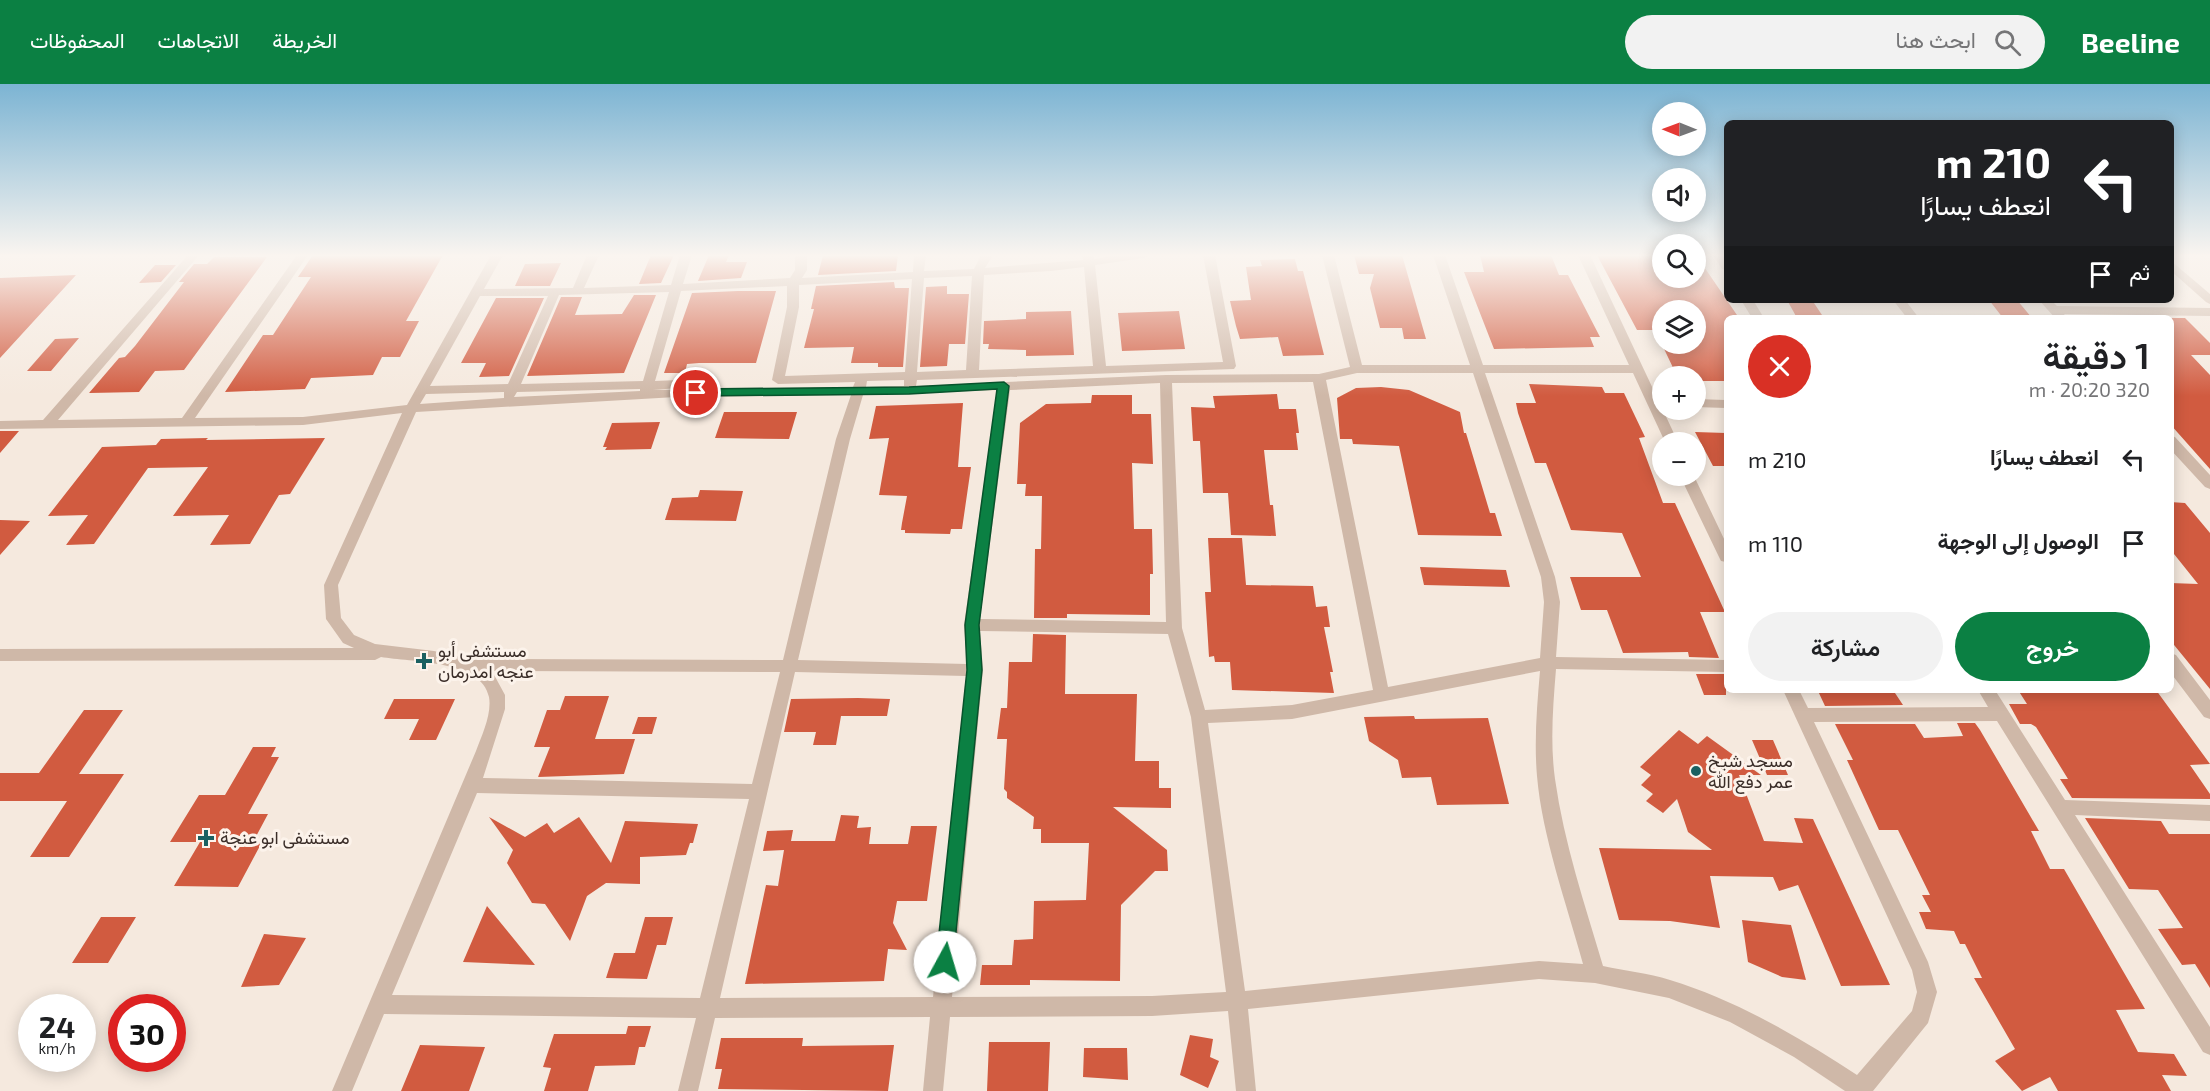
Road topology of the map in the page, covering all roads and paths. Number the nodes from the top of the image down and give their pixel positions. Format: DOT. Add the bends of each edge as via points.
graph roads {
  1 [pos="153,302"];
  2 [pos="270,302"];
  3 [pos="471,302"];
  4 [pos="551,302"];
  5 [pos="672,302"];
  6 [pos="793,302"];
  7 [pos="916,302"];
  8 [pos="976,302"];
  9 [pos="1093,302"];
  10 [pos="1218,302"];
  11 [pos="1340,302"];
  12 [pos="1455,302"];
  13 [pos="1605,302"];
  14 [pos="1901,303"];
  15 [pos="2048,303"];
  16 [pos="2210,312"];
  17 [pos="2058,314"];
  18 [pos="1911,315"];
  19 [pos="1357,369"];
  20 [pos="1478,369"];
  21 [pos="1635,369"];
  22 [pos="1100,371"];
  23 [pos="972,375"];
  24 [pos="910,377"];
  25 [pos="1319,378"];
  26 [pos="1166,379"];
  27 [pos="778,380"];
  28 [pos="861,383"];
  29 [pos="1004,386"];
  30 [pos="512,389"];
  31 [pos="422,390"];
  32 [pos="909,390"];
  33 [pos="646,391"];
  34 [pos="1652,395"];
  35 [pos="506,402"];
  36 [pos="1706,403"];
  37 [pos="1724,404"];
  38 [pos="411,409"];
  39 [pos="186,422"];
  40 [pos="48,423"];
  41 [pos="0,425"];
  42 [pos="2174,444"];
  43 [pos="2210,484"];
  44 [pos="1692,486"];
  45 [pos="1724,553"];
  46 [pos="972,625"];
  47 [pos="1174,628"];
  48 [pos="388,654"];
  49 [pos="0,655"];
  50 [pos="1548,663"];
  51 [pos="471,665"];
  52 [pos="2174,665"];
  53 [pos="788,666"];
  54 [pos="1724,666"];
  55 [pos="975,670"];
  56 [pos="1792,693"];
  57 [pos="1988,693"];
  58 [pos="1382,695"];
  59 [pos="2210,712"];
  60 [pos="2001,714"];
  61 [pos="1803,715"];
  62 [pos="1199,717"];
  63 [pos="471,785"];
  64 [pos="761,792"];
  65 [pos="2060,807"];
  66 [pos="2210,813"];
  67 [pos="1595,974"];
  68 [pos="1237,1000"];
  69 [pos="379,1004"];
  70 [pos="940,1007"];
  71 [pos="708,1008"];
  72 [pos="2210,1045"];
  73 [pos="1861,1089"];
  74 [pos="342,1091"];
  75 [pos="688,1091"];
  76 [pos="933,1091"];
  77 [pos="1246,1091"];
  1 -- 40 [label="street"];
  2 -- 39 [label="street"];
  3 -- 31 [label="street"];
  4 -- 30 [label="street"];
  5 -- 33 [label="street"];
  6 -- 27 [label="street"];
  7 -- 24 [label="street"];
  8 -- 23 [label="street"];
  9 -- 22 [label="street"];
  10 -- 22 [label="street" via="1231,365"];
  11 -- 19 [label="street"];
  12 -- 20 [label="street"];
  13 -- 21 [label="street"];
  14 -- 18 [label="street"];
  15 -- 17 [label="street"];
  16 -- 17 [label="street"];
  19 -- 20 [label="street"];
  19 -- 25 [label="street"];
  20 -- 21 [label="street"];
  20 -- 50 [label="street" via="1548,577 1552,602"];
  21 -- 34 [label="street"];
  22 -- 23 [label="street"];
  23 -- 24 [label="street"];
  24 -- 28 [label="street"];
  24 -- 32 [label="street"];
  25 -- 26 [label="street"];
  25 -- 58 [label="street"];
  26 -- 29 [label="street"];
  26 -- 47 [label="street"];
  27 -- 28 [label="street"];
  27 -- 33 [label="street"];
  28 -- 32 [label="street"];
  28 -- 33 [label="street" via="676,393"];
  28 -- 53 [label="street" via="843,439"];
  29 -- 32 [label="street"];
  29 -- 46 [label="street"];
  30 -- 31 [label="street"];
  30 -- 33 [label="street"];
  30 -- 35 [label="street"];
  31 -- 38 [label="street"];
  33 -- 35 [label="street"];
  35 -- 38 [label="street"];
  36 -- 37 [label="street"];
  38 -- 39 [label="street" via="303,421"];
  38 -- 48 [label="street" via="337,569 329,601 340,629 352,640"];
  39 -- 40 [label="street"];
  40 -- 41 [label="street"];
  42 -- 43 [label="street"];
  44 -- 45 [label="street"];
  46 -- 47 [label="street"];
  46 -- 55 [label="street"];
  47 -- 62 [label="street"];
  48 -- 49 [label="street"];
  48 -- 51 [label="street"];
  50 -- 54 [label="street"];
  50 -- 58 [label="street"];
  50 -- 67 [label="street" via="1546,778"];
  51 -- 53 [label="street"];
  51 -- 63 [label="street" via="493,683 498,697 497,712"];
  52 -- 59 [label="street"];
  53 -- 55 [label="street"];
  53 -- 64 [label="street"];
  55 -- 70 [label="street"];
  56 -- 61 [label="street"];
  57 -- 60 [label="street"];
  58 -- 62 [label="street" via="1292,712"];
  60 -- 61 [label="street"];
  60 -- 65 [label="street"];
  61 -- 73 [label="street" via="1921,969 1927,992 1922,1016"];
  62 -- 68 [label="street"];
  63 -- 64 [label="street"];
  63 -- 69 [label="street"];
  64 -- 71 [label="street"];
  65 -- 66 [label="street"];
  65 -- 72 [label="street"];
  67 -- 68 [label="street" via="1539,970"];
  67 -- 73 [label="street" via="1669,990 1736,1015"];
  68 -- 70 [label="street" via="1152,1006"];
  68 -- 77 [label="street"];
  69 -- 71 [label="street"];
  69 -- 74 [label="street"];
  70 -- 71 [label="street"];
  70 -- 76 [label="street"];
  71 -- 75 [label="street"];
}
